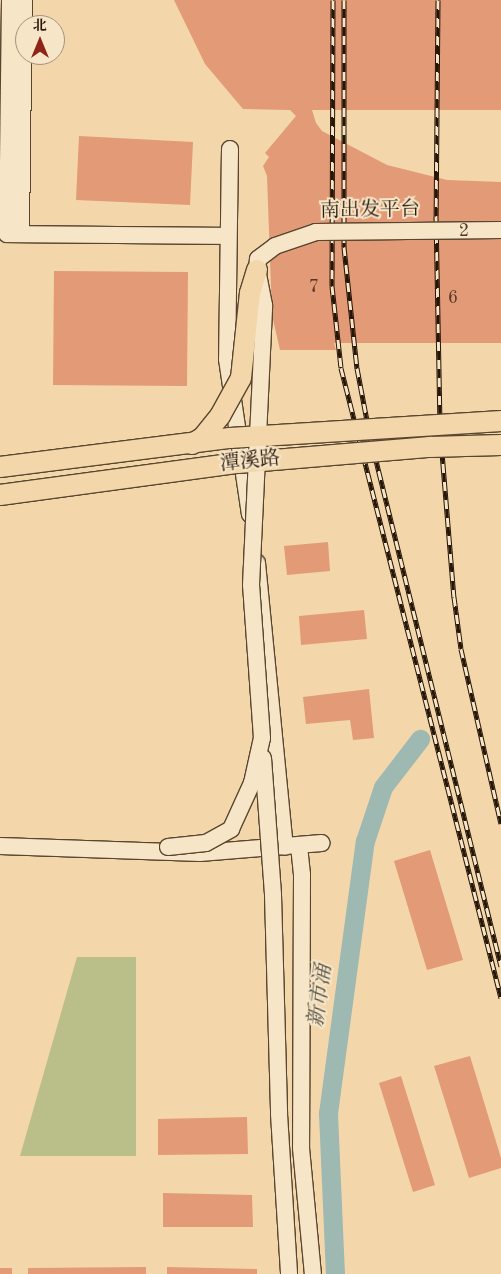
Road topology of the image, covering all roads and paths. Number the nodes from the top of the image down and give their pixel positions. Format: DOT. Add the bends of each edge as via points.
graph roads {
  1 [pos="10,0"];
  2 [pos="24,0"];
  3 [pos="230,149"];
  4 [pos="501,230"];
  5 [pos="14,234"];
  6 [pos="228,236"];
  7 [pos="256,270"];
  8 [pos="501,421"];
  9 [pos="501,445"];
  10 [pos="0,468"];
  11 [pos="0,475"];
  12 [pos="0,495"];
  13 [pos="262,738"];
  14 [pos="322,843"];
  15 [pos="0,846"];
  16 [pos="292,847"];
  17 [pos="289,1274"];
  18 [pos="313,1274"];
  1 -- 5 [label="street"];
  2 -- 5 [label="street"];
  3 -- 6 [label="street"];
  4 -- 7 [label="street, 南出发平台, bridge" via="316,232 275,246 258,259"];
  5 -- 6 [label="street"];
  6 -- 16 [label="street" via="227,359 256,555"];
  7 -- 11 [label="main road, bridge" via="250,293 240,378 232,399 203,437 176,450"];
  7 -- 13 [label="street, bridge" via="264,305 251,585"];
  8 -- 10 [label="main road, 潭溪路, bridge" via="230,438"];
  9 -- 12 [label="main road, 潭溪路, bridge" via="286,458"];
  13 -- 15 [label="street, bridge" via="252,783 231,829 206,843 168,847 42,843"];
  13 -- 17 [label="street, bridge" via="273,904 279,1114"];
  14 -- 16 [label="street"];
  15 -- 16 [label="street" via="200,853"];
  16 -- 18 [label="street" via="302,876 301,1148"];
}
